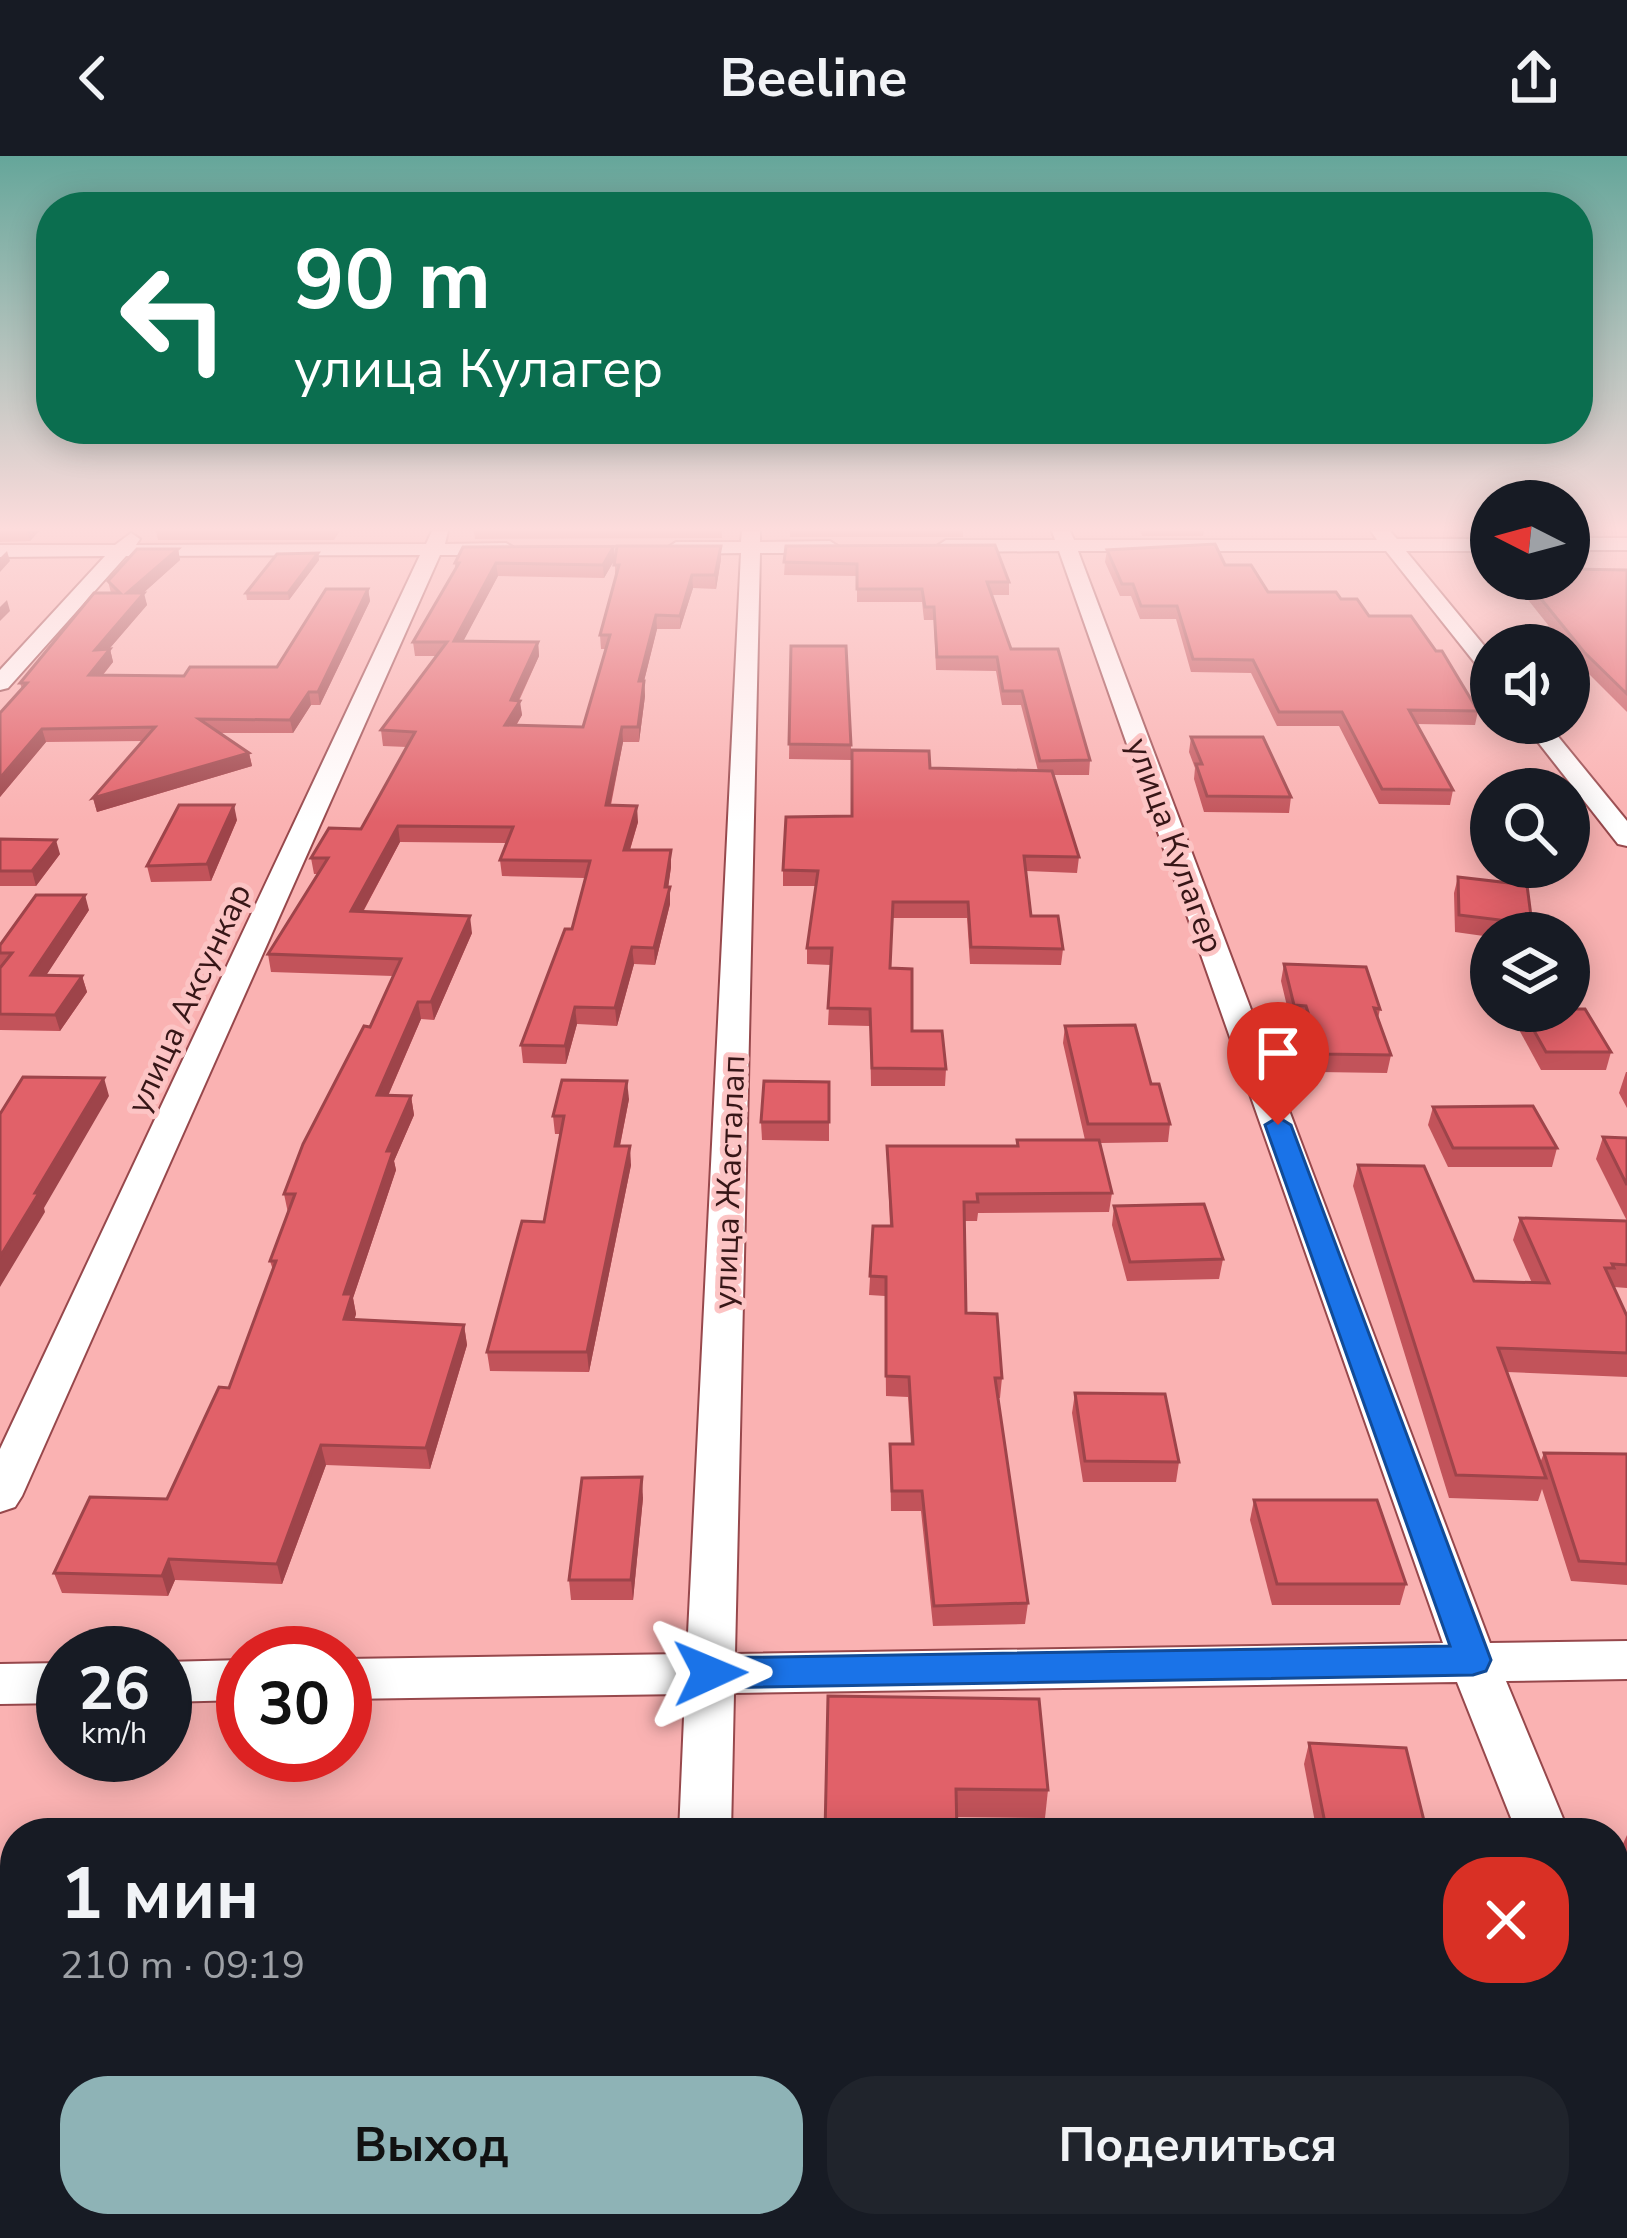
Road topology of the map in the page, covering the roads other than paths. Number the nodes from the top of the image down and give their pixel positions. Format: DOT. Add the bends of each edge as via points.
graph roads {
  1 [pos="50,628"];
  2 [pos="397,628"];
  3 [pos="748,628"];
  4 [pos="1097,628"];
  5 [pos="0,683"];
  6 [pos="1552,744"];
  7 [pos="1627,838"];
  8 [pos="0,1496"];
  9 [pos="1473,1660"];
  10 [pos="1627,1660"];
  11 [pos="710,1673"];
  12 [pos="372,1679"];
  13 [pos="36,1683"];
  14 [pos="0,1684"];
  15 [pos="705,1818"];
  16 [pos="1537,1818"];
  1 -- 5 [label="street"];
  2 -- 8 [label="street, улица Аксункар"];
  3 -- 11 [label="street, улица Жасталап"];
  4 -- 9 [label="street, улица Кулагер"];
  6 -- 7 [label="street"];
  9 -- 10 [label="street"];
  9 -- 11 [label="street"];
  9 -- 16 [label="street, улица Кулагер"];
  11 -- 12 [label="street"];
  11 -- 15 [label="street, улица Жасталап"];
  13 -- 14 [label="street"];
}
